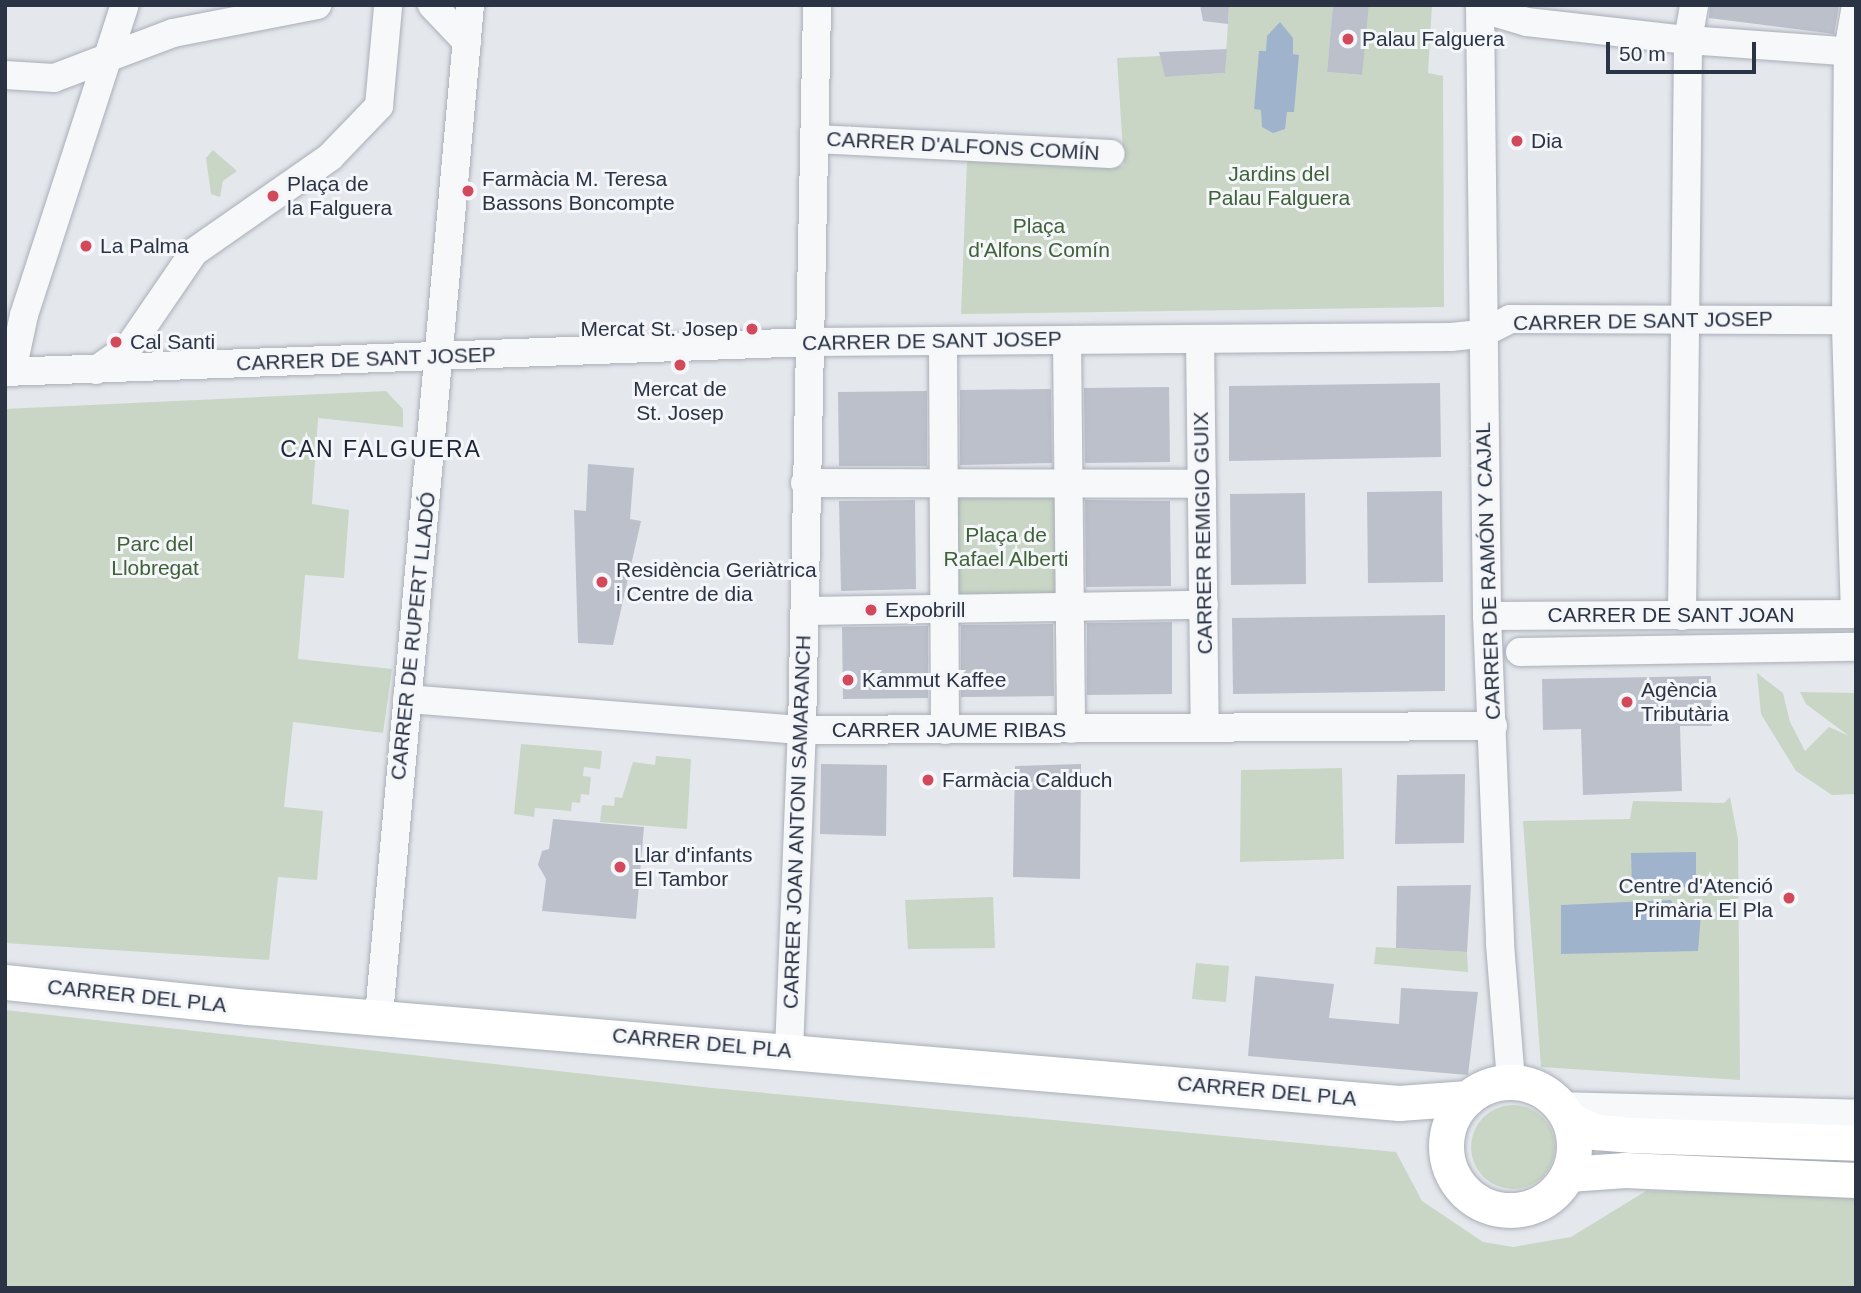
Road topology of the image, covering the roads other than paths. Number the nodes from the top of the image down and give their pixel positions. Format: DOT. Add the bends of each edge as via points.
graph roads {
  1 [pos="125,5"];
  2 [pos="317,5"];
  3 [pos="432,5"];
  4 [pos="470,5"];
  5 [pos="817,5"];
  6 [pos="1694,5"];
  7 [pos="1856,5"];
  8 [pos="1480,7"];
  9 [pos="388,8"];
  10 [pos="1513,19"];
  11 [pos="1688,40"];
  12 [pos="467,42"];
  13 [pos="1852,51"];
  14 [pos="112,56"];
  15 [pos="1480,59"];
  16 [pos="5,75"];
  17 [pos="815,139"];
  18 [pos="1111,154"];
  19 [pos="1684,319"];
  20 [pos="1851,320"];
  21 [pos="1481,334"];
  22 [pos="1067,340"];
  23 [pos="1200,340"];
  24 [pos="812,342"];
  25 [pos="943,344"];
  26 [pos="439,357"];
  27 [pos="96,370"];
  28 [pos="8,371"];
  29 [pos="805,483"];
  30 [pos="944,484"];
  31 [pos="1068,484"];
  32 [pos="1202,484"];
  33 [pos="1204,605"];
  34 [pos="945,608"];
  35 [pos="1070,609"];
  36 [pos="805,611"];
  37 [pos="1856,614"];
  38 [pos="1682,615"];
  39 [pos="1487,616"];
  40 [pos="1856,647"];
  41 [pos="1520,652"];
  42 [pos="407,699"];
  43 [pos="1493,726"];
  44 [pos="1205,727"];
  45 [pos="1071,729"];
  46 [pos="802,730"];
  47 [pos="945,730"];
  48 [pos="5,982"];
  49 [pos="379,1015"];
  50 [pos="789,1051"];
  51 [pos="1511,1082"];
  52 [pos="1468,1098"];
  53 [pos="1399,1103"];
  54 [pos="1565,1113"];
  55 [pos="1856,1114"];
  56 [pos="1447,1142"];
  57 [pos="1856,1143"];
  58 [pos="1568,1174"];
  59 [pos="1856,1180"];
  1 -- 14 [label="street"];
  2 -- 14 [label="street" via="173,33"];
  3 -- 12 [label="street"];
  4 -- 12 [label="street, CARRER DE RUPERT LLADÓ"];
  5 -- 17 [label="street, CARRER JOAN ANTONI SAMARANCH"];
  6 -- 11 [label="street"];
  7 -- 13 [label="street"];
  8 -- 10 [label="street"];
  8 -- 15 [label="street, CARRER DE RAMÓN Y CAJAL"];
  9 -- 27 [label="street" via="379,106 330,157 194,252 129,347"];
  10 -- 11 [label="street"];
  10 -- 15 [label="street"];
  11 -- 13 [label="street"];
  11 -- 19 [label="street"];
  12 -- 26 [label="street, CARRER DE RUPERT LLADÓ"];
  13 -- 20 [label="street"];
  14 -- 16 [label="street" via="54,78"];
  14 -- 28 [label="street" via="87,116"];
  15 -- 21 [label="street, CARRER DE RAMÓN Y CAJAL" via="1485,295"];
  17 -- 18 [label="street, CARRER D'ALFONS COMÍN"];
  17 -- 24 [label="street, CARRER JOAN ANTONI SAMARANCH"];
  19 -- 20 [label="street, CARRER DE SANT JOSEP"];
  19 -- 21 [label="street, CARRER DE SANT JOSEP" via="1510,319"];
  19 -- 38 [label="street"];
  20 -- 37 [label="street"];
  21 -- 23 [label="street, CARRER DE SANT JOSEP"];
  21 -- 39 [label="street, CARRER DE RAMÓN Y CAJAL" via="1488,474"];
  22 -- 23 [label="street, CARRER DE SANT JOSEP"];
  22 -- 25 [label="street, CARRER DE SANT JOSEP"];
  22 -- 31 [label="street"];
  23 -- 32 [label="street, CARRER REMIGIO GUIX"];
  24 -- 25 [label="street, CARRER DE SANT JOSEP"];
  24 -- 26 [label="street, CARRER DE SANT JOSEP"];
  24 -- 29 [label="street, CARRER JOAN ANTONI SAMARANCH"];
  25 -- 30 [label="street"];
  26 -- 27 [label="street, CARRER DE SANT JOSEP" via="368,356"];
  26 -- 42 [label="street, CARRER DE RUPERT LLADÓ"];
  27 -- 28 [label="street, CARRER DE SANT JOSEP"];
  29 -- 30 [label="street"];
  29 -- 36 [label="street, CARRER JOAN ANTONI SAMARANCH"];
  30 -- 31 [label="street"];
  30 -- 34 [label="street"];
  31 -- 32 [label="street"];
  31 -- 35 [label="street"];
  32 -- 33 [label="street, CARRER REMIGIO GUIX"];
  33 -- 35 [label="street"];
  33 -- 44 [label="street, CARRER REMIGIO GUIX"];
  34 -- 35 [label="street"];
  34 -- 36 [label="street"];
  34 -- 47 [label="street"];
  35 -- 45 [label="street"];
  36 -- 46 [label="street, CARRER JOAN ANTONI SAMARANCH"];
  37 -- 38 [label="street, CARRER DE SANT JOAN"];
  38 -- 39 [label="street, CARRER DE SANT JOAN"];
  39 -- 43 [label="street, CARRER DE RAMÓN Y CAJAL"];
  40 -- 41 [label="street, CARRER DE SANT JOAN"];
  42 -- 46 [label="street, CARRER JAUME RIBAS"];
  42 -- 49 [label="street, CARRER DE RUPERT LLADÓ"];
  43 -- 44 [label="street, CARRER JAUME RIBAS"];
  43 -- 51 [label="street, CARRER DE RAMÓN Y CAJAL" via="1500,944 1510,1016"];
  44 -- 45 [label="street, CARRER JAUME RIBAS"];
  45 -- 47 [label="street, CARRER JAUME RIBAS"];
  46 -- 47 [label="street, CARRER JAUME RIBAS"];
  46 -- 50 [label="street, CARRER JOAN ANTONI SAMARANCH"];
  48 -- 49 [label="main road, CARRER DEL PLA"];
  49 -- 50 [label="main road, CARRER DEL PLA"];
  50 -- 53 [label="main road, CARRER DEL PLA"];
  51 -- 52 [label="main road" via="1485,1087"];
  51 -- 54 [label="main road" via="1541,1090"];
  52 -- 53 [label="main road, CARRER DEL PLA"];
  52 -- 56 [label="main road" via="1455,1115"];
  53 -- 56 [label="main road, CARRER DEL PLA" via="1436,1128"];
  54 -- 55 [label="street"];
  54 -- 57 [label="main road" via="1596,1132"];
  54 -- 58 [label="main road" via="1574,1147"];
  56 -- 58 [label="main road" via="1448,1160 1459,1185 1472,1198 1496,1209 1541,1203"];
  58 -- 59 [label="main road" via="1625,1170"];
}
